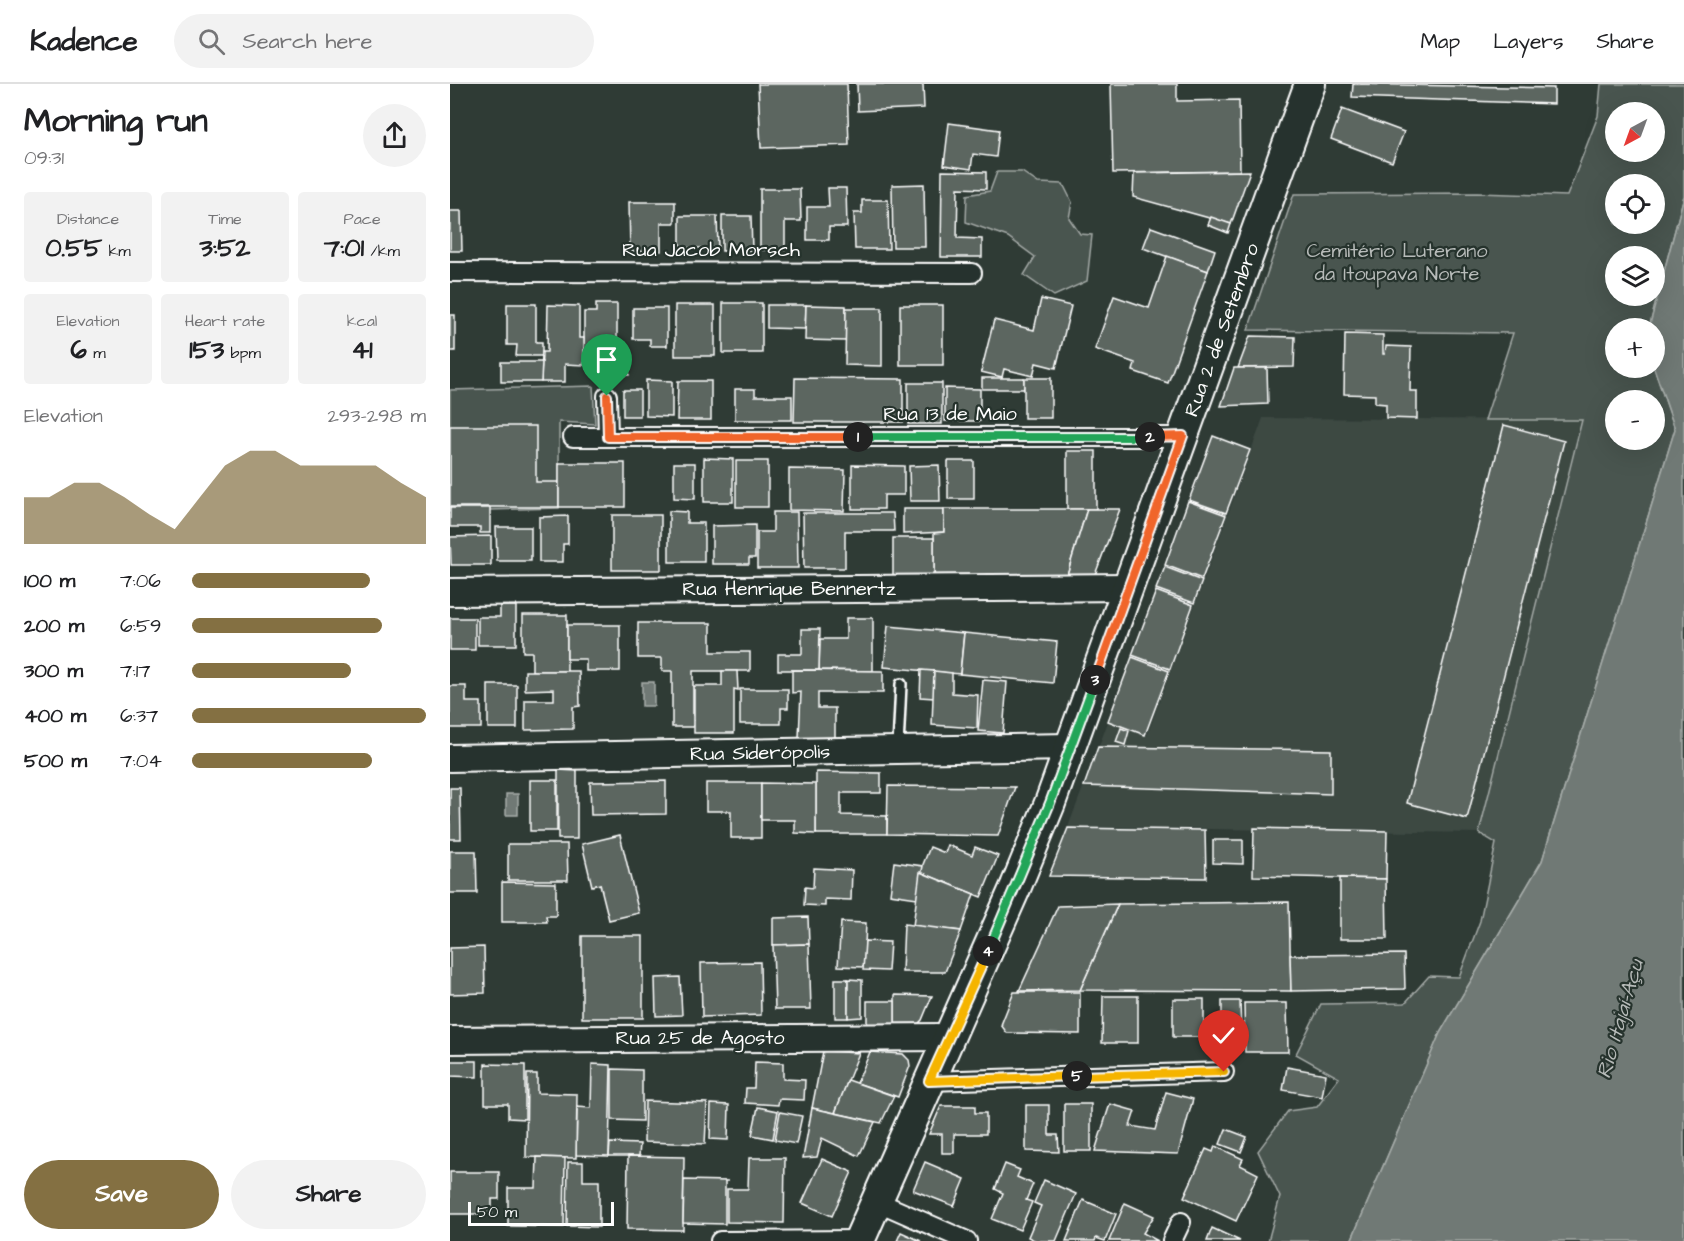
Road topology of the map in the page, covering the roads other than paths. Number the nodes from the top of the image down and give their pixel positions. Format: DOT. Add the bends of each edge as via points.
graph roads {
  1 [pos="1310,84"];
  2 [pos="450,272"];
  3 [pos="972,273"];
  4 [pos="607,396"];
  5 [pos="1183,436"];
  6 [pos="573,437"];
  7 [pos="608,437"];
  8 [pos="1129,587"];
  9 [pos="450,592"];
  10 [pos="901,684"];
  11 [pos="1071,747"];
  12 [pos="898,750"];
  13 [pos="450,758"];
  14 [pos="949,1037"];
  15 [pos="450,1040"];
  16 [pos="1224,1072"];
  17 [pos="929,1081"];
  18 [pos="876,1201"];
  19 [pos="1181,1222"];
  20 [pos="859,1240"];
  21 [pos="720,1241"];
  22 [pos="967,1241"];
  23 [pos="1172,1241"];
  1 -- 5 [label="main road, Rua 2 de Setembro"];
  2 -- 3 [label="street, Rua Jacob Morsch"];
  4 -- 7 [label="street"];
  5 -- 7 [label="street, Rua 13 de Maio"];
  5 -- 8 [label="main road, Rua 2 de Setembro"];
  6 -- 7 [label="street, Rua 13 de Maio"];
  8 -- 9 [label="street, Rua Henrique Bennertz"];
  8 -- 11 [label="main road, Rua 2 de Setembro"];
  10 -- 12 [label="lane"];
  11 -- 12 [label="street, Rua Siderópolis"];
  11 -- 14 [label="main road, Rua 2 de Setembro" via="1016,886"];
  12 -- 13 [label="street, Rua Siderópolis"];
  14 -- 15 [label="street, Rua 25 de Agosto"];
  14 -- 17 [label="main road, Rua 2 de Setembro"];
  16 -- 17 [label="street"];
  17 -- 18 [label="main road, Rua 2 de Setembro"];
  18 -- 20 [label="main road, Rua 2 de Setembro"];
  18 -- 22 [label="street"];
  19 -- 23 [label="street"];
  20 -- 21 [label="street"];
}
